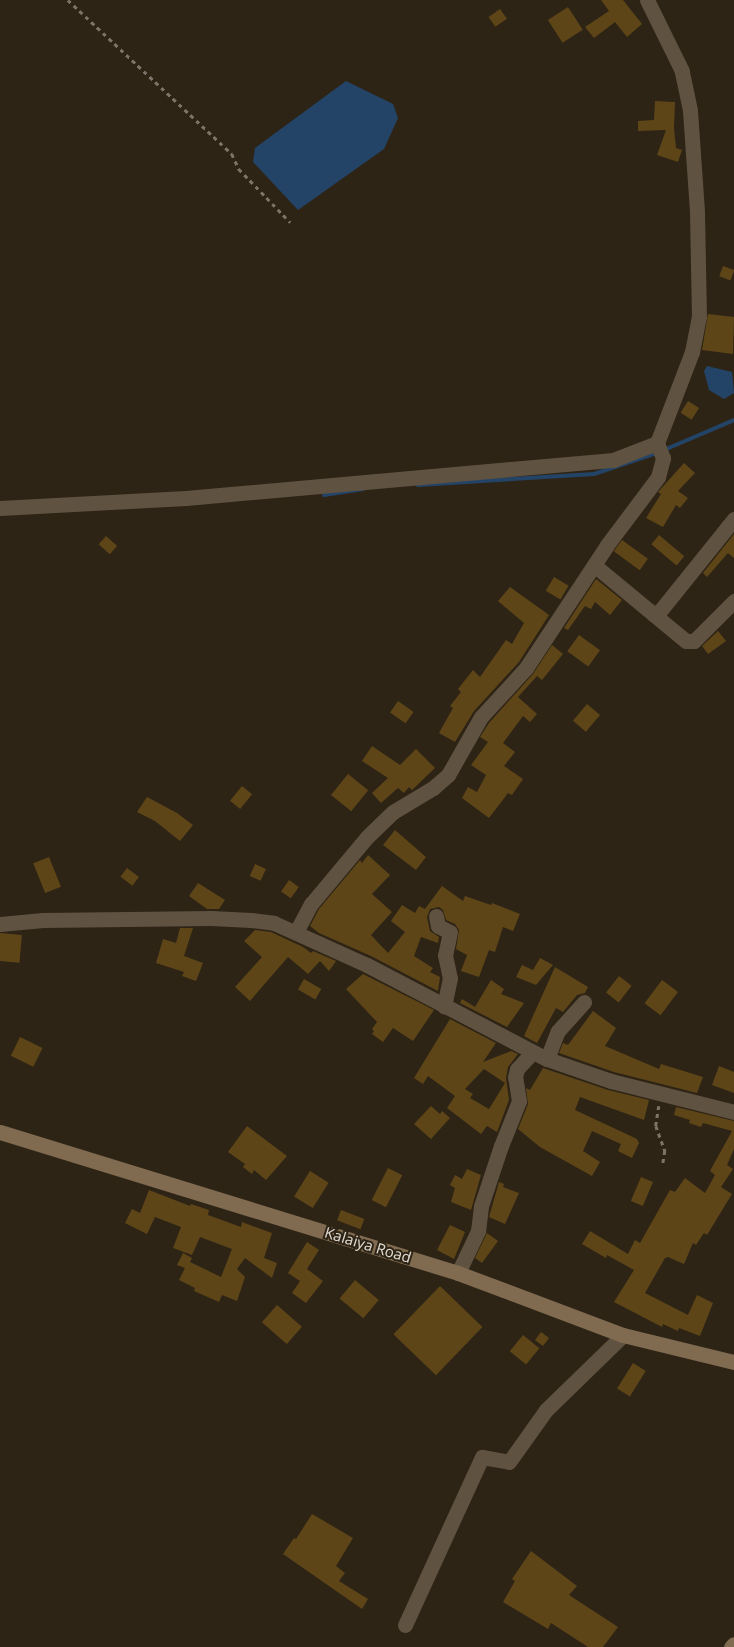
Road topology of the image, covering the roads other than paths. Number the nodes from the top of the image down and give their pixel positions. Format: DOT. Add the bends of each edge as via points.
graph roads {
  1 [pos="647,0"];
  2 [pos="660,449"];
  3 [pos="0,508"];
  4 [pos="734,519"];
  5 [pos="594,565"];
  6 [pos="734,601"];
  7 [pos="653,614"];
  8 [pos="436,916"];
  9 [pos="0,924"];
  10 [pos="296,932"];
  11 [pos="584,1002"];
  12 [pos="444,1006"];
  13 [pos="540,1055"];
  14 [pos="734,1112"];
  15 [pos="0,1132"];
  16 [pos="458,1273"];
  17 [pos="623,1335"];
  18 [pos="734,1362"];
  19 [pos="405,1625"];
  20 [pos="734,1644"];
  21 [pos="731,1647"];
  1 -- 2 [label="street" via="682,71 690,110 697,211 699,317 692,352"];
  2 -- 3 [label="street" via="613,460 186,498"];
  2 -- 5 [label="street" via="658,476"];
  4 -- 7 [label="street" via="660,611"];
  5 -- 7 [label="street"];
  5 -- 10 [label="street" via="526,668 481,717 448,774 433,788 393,812 367,837 311,904"];
  6 -- 7 [label="street" via="694,641 686,641"];
  8 -- 12 [label="street" via="438,926 450,932 445,955 450,978"];
  9 -- 10 [label="street" via="43,920 219,918 274,923"];
  10 -- 12 [label="street"];
  11 -- 13 [label="street"];
  12 -- 13 [label="street"];
  13 -- 14 [label="street" via="611,1081"];
  13 -- 16 [label="street" via="517,1069 519,1101 481,1206 478,1231"];
  15 -- 16 [label="main road, Kalaiya Road"];
  16 -- 17 [label="main road, Kalaiya Road"];
  17 -- 18 [label="main road, Kalaiya Road"];
  17 -- 19 [label="street" via="546,1410 509,1462 482,1458"];
  20 -- 21 [label="main road"];
}
